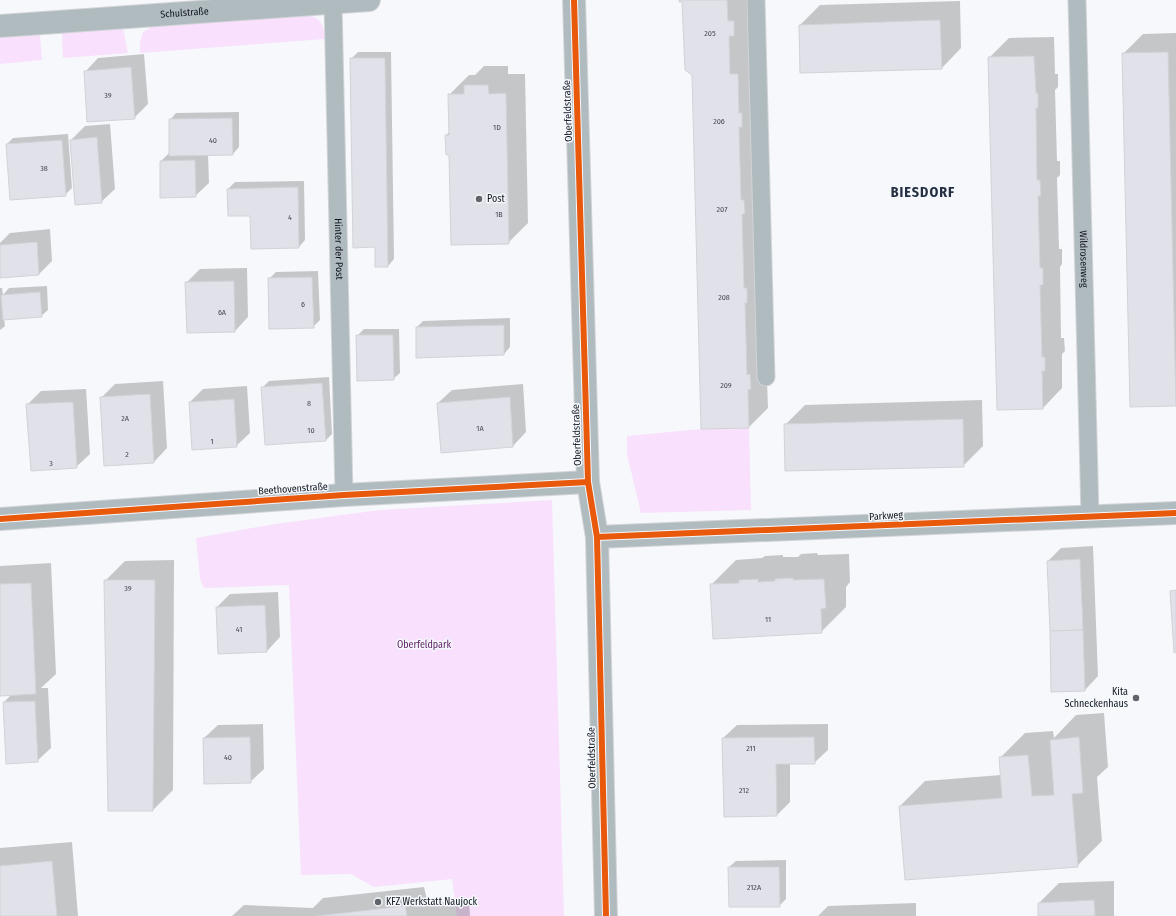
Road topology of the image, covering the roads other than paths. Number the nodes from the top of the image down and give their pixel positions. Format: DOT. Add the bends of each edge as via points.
graph roads {
  1 [pos="369,0"];
  2 [pos="574,0"];
  3 [pos="756,0"];
  4 [pos="1077,0"];
  5 [pos="333,3"];
  6 [pos="0,26"];
  7 [pos="766,377"];
  8 [pos="588,482"];
  9 [pos="344,496"];
  10 [pos="1176,513"];
  11 [pos="1090,517"];
  12 [pos="0,519"];
  13 [pos="597,537"];
  14 [pos="606,916"];
  1 -- 5 [label="street, Schulstraße"];
  2 -- 8 [label="street, Oberfeldstraße"];
  3 -- 7 [label="lane"];
  4 -- 11 [label="lane, Wildrosenweg"];
  5 -- 6 [label="street, Schulstraße"];
  5 -- 9 [label="lane, Hinter der Post"];
  8 -- 9 [label="street, Beethovenstraße"];
  8 -- 13 [label="street, Oberfeldstraße"];
  9 -- 12 [label="street, Beethovenstraße"];
  10 -- 11 [label="street, Parkweg"];
  11 -- 13 [label="street, Parkweg"];
  13 -- 14 [label="street, Oberfeldstraße"];
}
